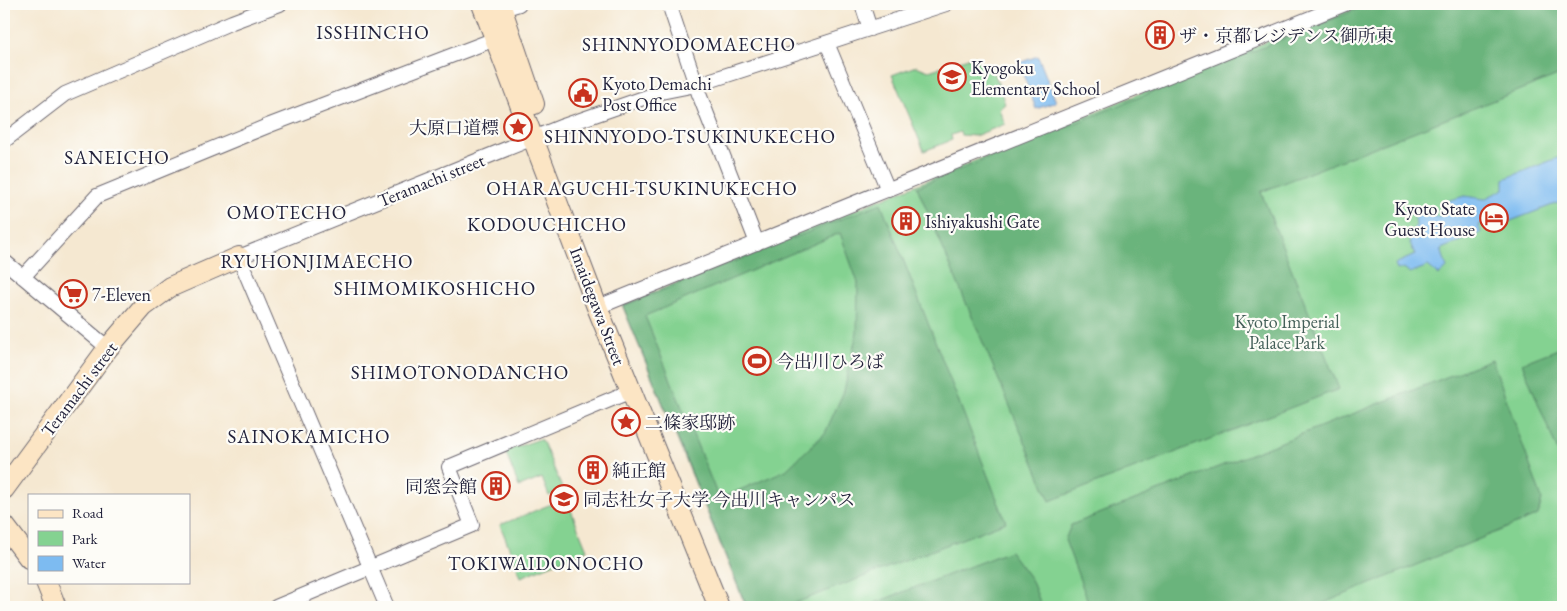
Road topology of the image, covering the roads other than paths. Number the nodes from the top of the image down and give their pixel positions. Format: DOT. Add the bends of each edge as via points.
graph roads {
  1 [pos="280,4"];
  2 [pos="669,4"];
  3 [pos="862,4"];
  4 [pos="946,4"];
  5 [pos="1345,4"];
  6 [pos="498,7"];
  7 [pos="870,29"];
  8 [pos="495,39"];
  9 [pos="828,43"];
  10 [pos="696,85"];
  11 [pos="538,136"];
  12 [pos="4,141"];
  13 [pos="888,190"];
  14 [pos="757,243"];
  15 [pos="240,257"];
  16 [pos="4,261"];
  17 [pos="23,277"];
  18 [pos="608,303"];
  19 [pos="108,348"];
  20 [pos="631,391"];
  21 [pos="4,489"];
  22 [pos="4,525"];
  23 [pos="28,557"];
  24 [pos="371,567"];
  25 [pos="47,584"];
  26 [pos="56,607"];
  27 [pos="276,607"];
  28 [pos="388,607"];
  29 [pos="719,607"];
  30 [pos="732,607"];
  1 -- 12 [label="street" via="65,94"];
  2 -- 10 [label="street"];
  3 -- 7 [label="street"];
  4 -- 7 [label="street, Teramachi street"];
  5 -- 13 [label="street"];
  6 -- 8 [label="main road, Imaidegawa Street"];
  6 -- 11 [label="main road, Imaidegawa Street"];
  7 -- 9 [label="street, Teramachi street"];
  8 -- 11 [label="main road, Imaidegawa Street"];
  8 -- 17 [label="street" via="270,125 97,196"];
  9 -- 10 [label="street, Teramachi street"];
  9 -- 13 [label="street"];
  10 -- 11 [label="street, Teramachi street" via="661,92"];
  10 -- 14 [label="street"];
  11 -- 15 [label="street, Teramachi street"];
  11 -- 18 [label="main road, Imaidegawa Street"];
  11 -- 20 [label="main road, Imaidegawa Street"];
  13 -- 14 [label="street"];
  14 -- 18 [label="street"];
  15 -- 19 [label="main road, Teramachi street" via="156,296"];
  15 -- 24 [label="street"];
  16 -- 17 [label="street"];
  17 -- 19 [label="street"];
  18 -- 30 [label="main road, Imaidegawa Street"];
  19 -- 21 [label="main road, Teramachi street"];
  20 -- 24 [label="street" via="449,467 472,526"];
  20 -- 29 [label="main road, Imaidegawa Street"];
  22 -- 23 [label="main road"];
  24 -- 27 [label="street"];
  24 -- 28 [label="street"];
  25 -- 26 [label="main road"];
}
